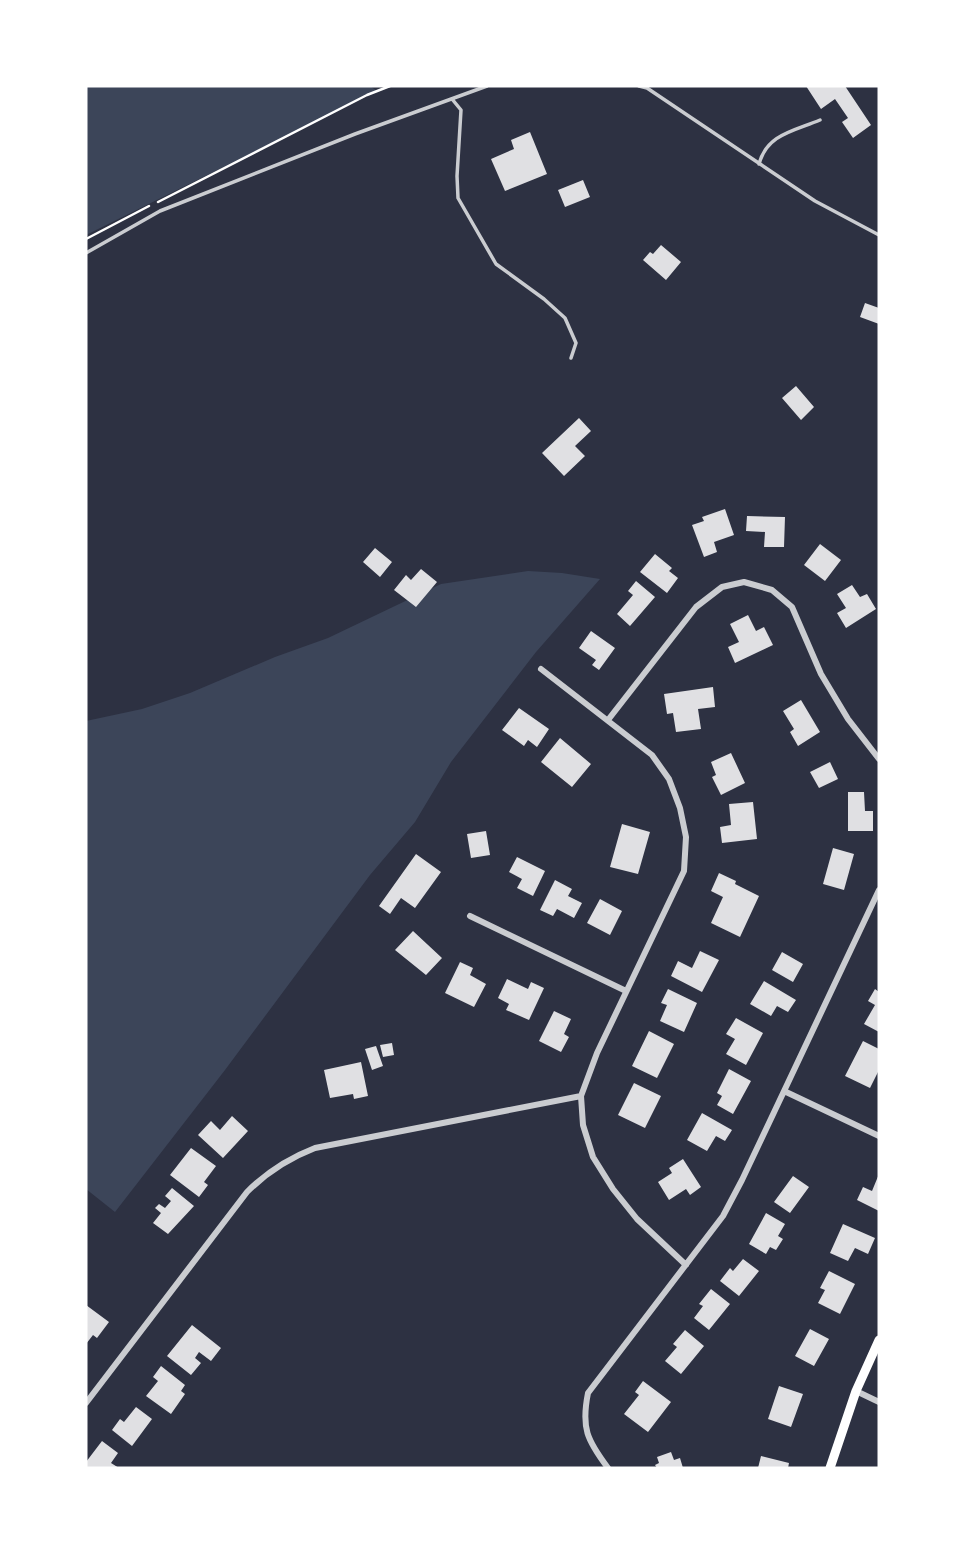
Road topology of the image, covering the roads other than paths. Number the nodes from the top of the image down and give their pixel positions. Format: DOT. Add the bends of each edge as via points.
graph roads {
  1 [pos="487,86"];
  2 [pos="639,86"];
  3 [pos="452,99"];
  4 [pos="820,120"];
  5 [pos="759,164"];
  6 [pos="879,235"];
  7 [pos="86,253"];
  8 [pos="571,358"];
  9 [pos="541,669"];
  10 [pos="608,720"];
  11 [pos="879,760"];
  12 [pos="879,890"];
  13 [pos="470,916"];
  14 [pos="626,991"];
  15 [pos="784,1091"];
  16 [pos="581,1096"];
  17 [pos="879,1136"];
  18 [pos="686,1265"];
  19 [pos="879,1340"];
  20 [pos="856,1391"];
  21 [pos="879,1402"];
  22 [pos="86,1403"];
  23 [pos="608,1468"];
  24 [pos="830,1468"];
  1 -- 3 [label="lane"];
  2 -- 5 [label="lane"];
  3 -- 7 [label="lane" via="160,211"];
  3 -- 8 [label="lane" via="461,110 458,198 496,264 565,318 576,343"];
  4 -- 5 [label="lane" via="773,140 763,149"];
  5 -- 6 [label="lane"];
  9 -- 10 [label="street"];
  10 -- 11 [label="street" via="695,607 722,587 744,582 772,590 793,607 821,674"];
  10 -- 14 [label="street" via="652,755 669,779 686,837 684,871"];
  12 -- 15 [label="street"];
  13 -- 14 [label="street"];
  14 -- 16 [label="street"];
  15 -- 17 [label="street"];
  15 -- 18 [label="street" via="723,1216"];
  16 -- 18 [label="street" via="583,1125 593,1157 637,1219"];
  16 -- 22 [label="street" via="316,1148 293,1157 247,1192"];
  18 -- 23 [label="street" via="588,1393 585,1429"];
  19 -- 20 [label="main road"];
  20 -- 21 [label="street"];
  20 -- 24 [label="main road"];
}
